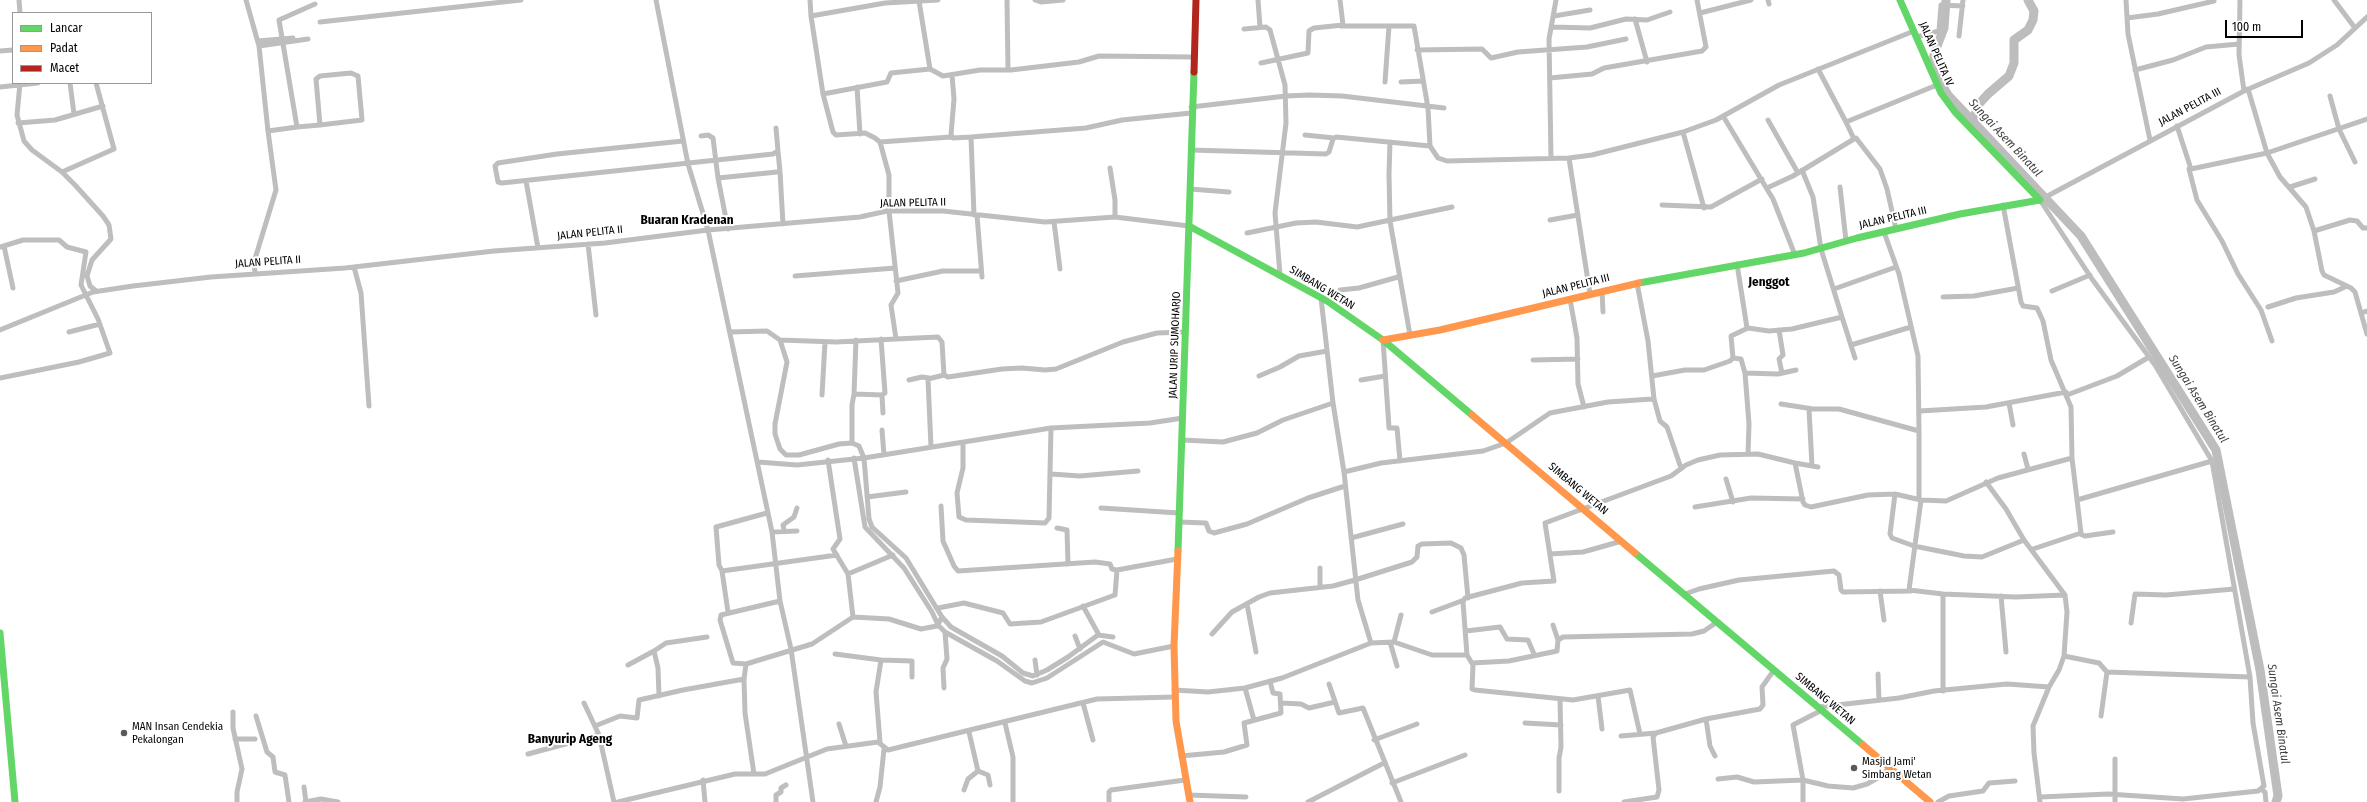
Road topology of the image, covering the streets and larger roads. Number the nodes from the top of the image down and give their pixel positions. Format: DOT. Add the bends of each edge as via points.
graph roads {
  1 [pos="19,0"];
  2 [pos="521,0"];
  3 [pos="656,0"];
  4 [pos="810,0"];
  5 [pos="928,0"];
  6 [pos="938,0"];
  7 [pos="1007,0"];
  8 [pos="1035,0"];
  9 [pos="1063,0"];
  10 [pos="1196,0"];
  11 [pos="1258,0"];
  12 [pos="1340,0"];
  13 [pos="1556,0"];
  14 [pos="1698,0"];
  15 [pos="1751,0"];
  16 [pos="1900,0"];
  17 [pos="2126,0"];
  18 [pos="2240,0"];
  19 [pos="2334,0"];
  20 [pos="248,1"];
  21 [pos="919,1"];
  22 [pos="2214,1"];
  23 [pos="1963,3"];
  24 [pos="315,4"];
  25 [pos="1590,10"];
  26 [pos="20,12"];
  27 [pos="1670,12"];
  28 [pos="1700,14"];
  29 [pos="811,16"];
  30 [pos="1554,16"];
  31 [pos="2367,17"];
  32 [pos="2127,18"];
  33 [pos="1635,19"];
  34 [pos="320,22"];
  35 [pos="1341,26"];
  36 [pos="1389,26"];
  37 [pos="1551,27"];
  38 [pos="1260,28"];
  39 [pos="2355,28"];
  40 [pos="1244,29"];
  41 [pos="1915,34"];
  42 [pos="1959,36"];
  43 [pos="310,37"];
  44 [pos="1626,39"];
  45 [pos="282,41"];
  46 [pos="259,43"];
  47 [pos="2239,44"];
  48 [pos="12,50"];
  49 [pos="1417,50"];
  50 [pos="1549,50"];
  51 [pos="0,51"];
  52 [pos="1193,57"];
  53 [pos="1278,59"];
  54 [pos="1647,62"];
  55 [pos="1262,63"];
  56 [pos="930,69"];
  57 [pos="1818,69"];
  58 [pos="1008,70"];
  59 [pos="2135,70"];
  60 [pos="952,76"];
  61 [pos="1550,78"];
  62 [pos="1423,81"];
  63 [pos="1385,82"];
  64 [pos="1401,82"];
  65 [pos="28,84"];
  66 [pos="70,84"];
  67 [pos="96,84"];
  68 [pos="18,85"];
  69 [pos="1937,85"];
  70 [pos="0,87"];
  71 [pos="857,88"];
  72 [pos="2246,90"];
  73 [pos="823,94"];
  74 [pos="1286,96"];
  75 [pos="2330,96"];
  76 [pos="103,106"];
  77 [pos="1428,108"];
  78 [pos="1444,108"];
  79 [pos="1191,110"];
  80 [pos="74,114"];
  81 [pos="1723,116"];
  82 [pos="2367,119"];
  83 [pos="1768,120"];
  84 [pos="1846,122"];
  85 [pos="18,123"];
  86 [pos="320,125"];
  87 [pos="2177,126"];
  88 [pos="297,127"];
  89 [pos="776,128"];
  90 [pos="2339,129"];
  91 [pos="268,130"];
  92 [pos="1683,132"];
  93 [pos="860,134"];
  94 [pos="1305,135"];
  95 [pos="701,136"];
  96 [pos="951,136"];
  97 [pos="971,137"];
  98 [pos="1334,138"];
  99 [pos="1854,139"];
  100 [pos="2150,140"];
  101 [pos="683,141"];
  102 [pos="880,142"];
  103 [pos="1390,142"];
  104 [pos="1430,146"];
  105 [pos="1191,150"];
  106 [pos="778,151"];
  107 [pos="2267,153"];
  108 [pos="1282,154"];
  109 [pos="1551,158"];
  110 [pos="1569,158"];
  111 [pos="715,159"];
  112 [pos="2355,162"];
  113 [pos="688,164"];
  114 [pos="1110,168"];
  115 [pos="2189,169"];
  116 [pos="62,172"];
  117 [pos="780,172"];
  118 [pos="1800,172"];
  119 [pos="718,178"];
  120 [pos="1762,179"];
  121 [pos="2315,179"];
  122 [pos="526,181"];
  123 [pos="2290,186"];
  124 [pos="1840,187"];
  125 [pos="1767,188"];
  126 [pos="1190,189"];
  127 [pos="1229,192"];
  128 [pos="2042,199"];
  129 [pos="1662,205"];
  130 [pos="2003,205"];
  131 [pos="1452,207"];
  132 [pos="1704,208"];
  133 [pos="889,211"];
  134 [pos="976,215"];
  135 [pos="1578,215"];
  136 [pos="1115,217"];
  137 [pos="1550,220"];
  138 [pos="1390,221"];
  139 [pos="1054,222"];
  140 [pos="783,224"];
  141 [pos="1189,226"];
  142 [pos="1276,227"];
  143 [pos="2367,228"];
  144 [pos="728,229"];
  145 [pos="1896,229"];
  146 [pos="708,230"];
  147 [pos="2314,230"];
  148 [pos="1884,232"];
  149 [pos="1247,233"];
  150 [pos="1846,241"];
  151 [pos="588,244"];
  152 [pos="2,246"];
  153 [pos="538,248"];
  154 [pos="1821,249"];
  155 [pos="1795,255"];
  156 [pos="87,256"];
  157 [pos="92,260"];
  158 [pos="1737,264"];
  159 [pos="354,267"];
  160 [pos="1896,267"];
  161 [pos="895,268"];
  162 [pos="1060,269"];
  163 [pos="981,271"];
  164 [pos="252,273"];
  165 [pos="1280,275"];
  166 [pos="2090,275"];
  167 [pos="795,276"];
  168 [pos="982,277"];
  169 [pos="1398,277"];
  170 [pos="896,281"];
  171 [pos="1638,283"];
  172 [pos="2347,286"];
  173 [pos="12,288"];
  174 [pos="2018,288"];
  175 [pos="1834,289"];
  176 [pos="1340,290"];
  177 [pos="1602,291"];
  178 [pos="2052,291"];
  179 [pos="91,293"];
  180 [pos="1590,294"];
  181 [pos="1943,297"];
  182 [pos="1321,298"];
  183 [pos="1570,299"];
  184 [pos="2268,307"];
  185 [pos="2367,311"];
  186 [pos="1603,312"];
  187 [pos="2361,313"];
  188 [pos="596,315"];
  189 [pos="1842,317"];
  190 [pos="100,324"];
  191 [pos="1911,327"];
  192 [pos="1747,328"];
  193 [pos="0,330"];
  194 [pos="1779,330"];
  195 [pos="69,332"];
  196 [pos="1186,332"];
  197 [pos="730,334"];
  198 [pos="2367,334"];
  199 [pos="1410,335"];
  200 [pos="881,339"];
  201 [pos="896,339"];
  202 [pos="780,340"];
  203 [pos="856,340"];
  204 [pos="1383,340"];
  205 [pos="2272,341"];
  206 [pos="825,342"];
  207 [pos="1851,345"];
  208 [pos="1327,351"];
  209 [pos="2149,357"];
  210 [pos="1733,358"];
  211 [pos="1855,358"];
  212 [pos="1578,359"];
  213 [pos="1533,360"];
  214 [pos="1796,370"];
  215 [pos="1745,373"];
  216 [pos="1782,373"];
  217 [pos="944,375"];
  218 [pos="1259,376"];
  219 [pos="1385,376"];
  220 [pos="1652,376"];
  221 [pos="0,378"];
  222 [pos="929,378"];
  223 [pos="908,380"];
  224 [pos="1361,380"];
  225 [pos="2067,393"];
  226 [pos="854,394"];
  227 [pos="822,395"];
  228 [pos="882,395"];
  229 [pos="1654,400"];
  230 [pos="1332,403"];
  231 [pos="2009,403"];
  232 [pos="1781,404"];
  233 [pos="369,406"];
  234 [pos="1584,407"];
  235 [pos="1809,408"];
  236 [pos="1920,410"];
  237 [pos="883,413"];
  238 [pos="1183,418"];
  239 [pos="2013,426"];
  240 [pos="1050,428"];
  241 [pos="882,430"];
  242 [pos="1920,431"];
  243 [pos="1183,440"];
  244 [pos="852,443"];
  245 [pos="963,443"];
  246 [pos="1506,443"];
  247 [pos="931,446"];
  248 [pos="884,454"];
  249 [pos="1748,454"];
  250 [pos="2024,454"];
  251 [pos="859,458"];
  252 [pos="2072,458"];
  253 [pos="828,460"];
  254 [pos="2212,461"];
  255 [pos="758,462"];
  256 [pos="1400,462"];
  257 [pos="1794,463"];
  258 [pos="1681,468"];
  259 [pos="2028,469"];
  260 [pos="1138,471"];
  261 [pos="1344,472"];
  262 [pos="1051,474"];
  263 [pos="1726,479"];
  264 [pos="1986,482"];
  265 [pos="1345,486"];
  266 [pos="906,492"];
  267 [pos="1896,494"];
  268 [pos="867,497"];
  269 [pos="1803,499"];
  270 [pos="1920,500"];
  271 [pos="2077,500"];
  272 [pos="1733,502"];
  273 [pos="941,506"];
  274 [pos="1696,507"];
  275 [pos="797,508"];
  276 [pos="1101,508"];
  277 [pos="1583,508"];
  278 [pos="767,513"];
  279 [pos="1179,513"];
  280 [pos="1179,522"];
  281 [pos="1403,524"];
  282 [pos="1057,528"];
  283 [pos="784,530"];
  284 [pos="797,531"];
  285 [pos="772,532"];
  286 [pos="2113,532"];
  287 [pos="2080,534"];
  288 [pos="1351,538"];
  289 [pos="2024,540"];
  290 [pos="1622,541"];
  291 [pos="1914,546"];
  292 [pos="2033,549"];
  293 [pos="1550,554"];
  294 [pos="837,555"];
  295 [pos="894,555"];
  296 [pos="1177,560"];
  297 [pos="774,564"];
  298 [pos="1068,564"];
  299 [pos="1320,568"];
  300 [pos="1116,570"];
  301 [pos="722,571"];
  302 [pos="848,574"];
  303 [pos="1355,580"];
  304 [pos="1320,588"];
  305 [pos="2234,589"];
  306 [pos="1880,591"];
  307 [pos="1911,591"];
  308 [pos="1685,594"];
  309 [pos="1943,594"];
  310 [pos="2065,595"];
  311 [pos="2001,596"];
  312 [pos="1466,599"];
  313 [pos="780,601"];
  314 [pos="1247,605"];
  315 [pos="1084,606"];
  316 [pos="938,608"];
  317 [pos="728,612"];
  318 [pos="1432,612"];
  319 [pos="1401,615"];
  320 [pos="853,617"];
  321 [pos="1884,620"];
  322 [pos="940,621"];
  323 [pos="1718,622"];
  324 [pos="2131,623"];
  325 [pos="1553,625"];
  326 [pos="945,632"];
  327 [pos="1466,632"];
  328 [pos="0,633"];
  329 [pos="1212,634"];
  330 [pos="1099,635"];
  331 [pos="1074,636"];
  332 [pos="707,637"];
  333 [pos="1113,637"];
  334 [pos="1558,640"];
  335 [pos="1392,642"];
  336 [pos="1372,643"];
  337 [pos="1174,646"];
  338 [pos="791,649"];
  339 [pos="654,651"];
  340 [pos="1082,651"];
  341 [pos="1256,652"];
  342 [pos="2006,652"];
  343 [pos="835,654"];
  344 [pos="1534,654"];
  345 [pos="1467,655"];
  346 [pos="2064,656"];
  347 [pos="2,658"];
  348 [pos="881,660"];
  349 [pos="1036,660"];
  350 [pos="1472,663"];
  351 [pos="746,664"];
  352 [pos="628,665"];
  353 [pos="1398,666"];
  354 [pos="1774,670"];
  355 [pos="2107,672"];
  356 [pos="1878,674"];
  357 [pos="912,677"];
  358 [pos="2250,677"];
  359 [pos="1034,678"];
  360 [pos="744,679"];
  361 [pos="1270,681"];
  362 [pos="1329,684"];
  363 [pos="2049,686"];
  364 [pos="944,688"];
  365 [pos="1245,688"];
  366 [pos="1943,691"];
  367 [pos="1174,694"];
  368 [pos="659,696"];
  369 [pos="1598,696"];
  370 [pos="1560,699"];
  371 [pos="1879,700"];
  372 [pos="1335,702"];
  373 [pos="584,703"];
  374 [pos="1083,703"];
  375 [pos="1282,703"];
  376 [pos="1820,709"];
  377 [pos="233,712"];
  378 [pos="256,716"];
  379 [pos="2101,716"];
  380 [pos="1706,719"];
  381 [pos="1254,720"];
  382 [pos="1005,723"];
  383 [pos="1524,723"];
  384 [pos="839,724"];
  385 [pos="1417,724"];
  386 [pos="1561,725"];
  387 [pos="595,726"];
  388 [pos="1602,729"];
  389 [pos="969,732"];
  390 [pos="1656,733"];
  391 [pos="1640,734"];
  392 [pos="599,735"];
  393 [pos="1621,736"];
  394 [pos="255,738"];
  395 [pos="236,739"];
  396 [pos="1093,740"];
  397 [pos="1374,740"];
  398 [pos="880,742"];
  399 [pos="846,746"];
  400 [pos="884,749"];
  401 [pos="528,754"];
  402 [pos="1181,756"];
  403 [pos="1465,756"];
  404 [pos="1715,756"];
  405 [pos="806,757"];
  406 [pos="2115,759"];
  407 [pos="1384,763"];
  408 [pos="1890,767"];
  409 [pos="978,771"];
  410 [pos="754,774"];
  411 [pos="1718,779"];
  412 [pos="703,780"];
  413 [pos="1185,780"];
  414 [pos="1803,780"];
  415 [pos="2015,781"];
  416 [pos="1392,783"];
  417 [pos="786,785"];
  418 [pos="990,785"];
  419 [pos="304,787"];
  420 [pos="964,790"];
  421 [pos="1559,790"];
  422 [pos="2262,790"];
  423 [pos="2115,794"];
  424 [pos="1246,797"];
  425 [pos="1189,798"];
  426 [pos="2040,799"];
  427 [pos="2211,799"];
  428 [pos="1655,800"];
  429 [pos="15,802"];
  430 [pos="237,802"];
  431 [pos="289,802"];
  432 [pos="305,802"];
  433 [pos="338,802"];
  434 [pos="614,802"];
  435 [pos="618,802"];
  436 [pos="705,802"];
  437 [pos="776,802"];
  438 [pos="813,802"];
  439 [pos="876,802"];
  440 [pos="1013,802"];
  441 [pos="1109,802"];
  442 [pos="1308,802"];
  443 [pos="1401,802"];
  444 [pos="1624,802"];
  445 [pos="1803,802"];
  446 [pos="1930,802"];
  447 [pos="1938,802"];
  448 [pos="2115,802"];
  449 [pos="2266,802"];
  1 -- 26 [label="street"];
  2 -- 34 [label="street"];
  3 -- 101 [label="street"];
  4 -- 29 [label="street"];
  5 -- 6 [label="street"];
  5 -- 21 [label="street"];
  7 -- 58 [label="street"];
  8 -- 9 [label="street"];
  10 -- 52 [label="street, JALAN URIP SUMOHARJO"];
  11 -- 38 [label="street"];
  12 -- 35 [label="street" via="1343,23"];
  13 -- 30 [label="street"];
  14 -- 28 [label="street"];
  15 -- 28 [label="street"];
  16 -- 41 [label="street, JALAN PELITA IV"];
  17 -- 32 [label="street"];
  18 -- 47 [label="street"];
  19 -- 39 [label="street"];
  20 -- 46 [label="street"];
  21 -- 29 [label="street" via="885,3"];
  21 -- 56 [label="street"];
  22 -- 32 [label="street" via="2158,14"];
  23 -- 41 [label="street" via="1940,6 1939,32"];
  23 -- 42 [label="street"];
  24 -- 45 [label="street" via="279,19"];
  25 -- 30 [label="street"];
  27 -- 33 [label="street" via="1647,20"];
  28 -- 54 [label="street" via="1705,50"];
  29 -- 73 [label="street"];
  30 -- 37 [label="street"];
  31 -- 39 [label="street, JALAN PELITA III"];
  32 -- 59 [label="street"];
  33 -- 37 [label="street" via="1590,28"];
  33 -- 54 [label="street"];
  35 -- 36 [label="street"];
  35 -- 53 [label="street" via="1311,29 1307,33 1308,53"];
  36 -- 49 [label="street" via="1414,26"];
  36 -- 63 [label="street"];
  37 -- 50 [label="street"];
  38 -- 40 [label="street"];
  38 -- 53 [label="street" via="1266,27 1270,30"];
  39 -- 72 [label="street, JALAN PELITA III" via="2337,45 2309,62"];
  41 -- 57 [label="street"];
  41 -- 69 [label="street, JALAN PELITA IV"];
  43 -- 45 [label="street"];
  44 -- 50 [label="street" via="1587,47"];
  45 -- 46 [label="street"];
  45 -- 88 [label="street"];
  46 -- 91 [label="street"];
  47 -- 59 [label="street" via="2206,48"];
  47 -- 72 [label="street"];
  48 -- 51 [label="street"];
  49 -- 50 [label="street" via="1482,49 1491,58 1518,52"];
  49 -- 62 [label="street"];
  50 -- 61 [label="street"];
  52 -- 58 [label="street" via="1099,56 1079,62"];
  52 -- 79 [label="street, JALAN URIP SUMOHARJO"];
  53 -- 55 [label="street"];
  53 -- 74 [label="street"];
  54 -- 61 [label="street" via="1604,68 1592,74"];
  56 -- 60 [label="street" via="940,75"];
  56 -- 71 [label="street" via="891,73 887,82"];
  57 -- 81 [label="street" via="1779,85"];
  57 -- 84 [label="street"];
  58 -- 60 [label="street" via="980,70"];
  59 -- 100 [label="street"];
  60 -- 96 [label="street" via="954,99"];
  61 -- 109 [label="street"];
  62 -- 64 [label="street"];
  62 -- 77 [label="street"];
  65 -- 68 [label="street"];
  66 -- 80 [label="street"];
  67 -- 76 [label="street"];
  68 -- 70 [label="street"];
  68 -- 85 [label="street"];
  69 -- 84 [label="street"];
  69 -- 128 [label="street, JALAN PELITA IV" via="1955,112"];
  71 -- 73 [label="street"];
  71 -- 93 [label="street"];
  72 -- 87 [label="street, JALAN PELITA III"];
  72 -- 107 [label="street"];
  73 -- 93 [label="street" via="834,133"];
  74 -- 77 [label="street" via="1342,96"];
  74 -- 79 [label="street"];
  74 -- 108 [label="street"];
  75 -- 90 [label="street"];
  76 -- 80 [label="street"];
  76 -- 116 [label="street" via="114,149"];
  77 -- 78 [label="street"];
  77 -- 104 [label="street"];
  79 -- 97 [label="street" via="1086,128"];
  79 -- 105 [label="street, JALAN URIP SUMOHARJO"];
  80 -- 85 [label="street" via="54,120"];
  81 -- 92 [label="street"];
  81 -- 120 [label="street"];
  82 -- 90 [label="street"];
  83 -- 118 [label="street"];
  84 -- 99 [label="street"];
  85 -- 116 [label="street" via="26,144"];
  86 -- 86 [label="street" via="363,119 358,76 351,73 320,76 316,79"];
  86 -- 88 [label="street"];
  87 -- 100 [label="street, JALAN PELITA III"];
  87 -- 115 [label="street"];
  88 -- 91 [label="street"];
  89 -- 106 [label="street"];
  90 -- 107 [label="street"];
  90 -- 112 [label="street"];
  91 -- 164 [label="street" via="276,190"];
  92 -- 110 [label="street" via="1592,155"];
  92 -- 132 [label="street"];
  93 -- 102 [label="street" via="872,136"];
  94 -- 98 [label="street"];
  95 -- 111 [label="street" via="708,135 713,138"];
  96 -- 97 [label="street"];
  96 -- 102 [label="street"];
  97 -- 134 [label="street"];
  98 -- 103 [label="street"];
  98 -- 108 [label="street" via="1328,154"];
  99 -- 118 [label="street"];
  99 -- 145 [label="street" via="1856,138 1880,169"];
  100 -- 128 [label="street, JALAN PELITA III"];
  101 -- 113 [label="street"];
  101 -- 122 [label="street" via="557,154 495,164 500,183"];
  102 -- 133 [label="street" via="889,175"];
  103 -- 104 [label="street"];
  103 -- 138 [label="street"];
  104 -- 109 [label="street" via="1442,161"];
  105 -- 108 [label="street"];
  105 -- 126 [label="street, JALAN URIP SUMOHARJO"];
  106 -- 111 [label="street" via="772,154"];
  106 -- 117 [label="street"];
  107 -- 115 [label="street"];
  107 -- 123 [label="street" via="2280,177"];
  108 -- 142 [label="street" via="1275,213"];
  109 -- 110 [label="street"];
  110 -- 135 [label="street"];
  111 -- 113 [label="street"];
  111 -- 119 [label="street"];
  113 -- 122 [label="street"];
  113 -- 146 [label="street"];
  114 -- 136 [label="street"];
  115 -- 205 [label="street" via="2197,200 2261,310"];
  116 -- 157 [label="street" via="103,216 112,232 108,243"];
  117 -- 119 [label="street"];
  117 -- 140 [label="street"];
  118 -- 125 [label="street"];
  118 -- 154 [label="street" via="1813,197"];
  119 -- 144 [label="street"];
  120 -- 125 [label="street"];
  120 -- 132 [label="street" via="1712,207"];
  121 -- 123 [label="street"];
  122 -- 153 [label="street"];
  123 -- 147 [label="street" via="2303,201"];
  124 -- 150 [label="street"];
  125 -- 155 [label="street"];
  126 -- 127 [label="street"];
  126 -- 141 [label="street, JALAN URIP SUMOHARJO"];
  128 -- 130 [label="street, JALAN PELITA III"];
  128 -- 166 [label="street"];
  129 -- 132 [label="street"];
  130 -- 145 [label="street, JALAN PELITA III"];
  130 -- 174 [label="street"];
  131 -- 138 [label="street" via="1410,214"];
  133 -- 134 [label="street, JALAN PELITA II" via="943,211"];
  133 -- 140 [label="street, JALAN PELITA II" via="860,217"];
  133 -- 161 [label="street"];
  134 -- 139 [label="street, JALAN PELITA II"];
  134 -- 163 [label="street"];
  135 -- 137 [label="street"];
  135 -- 180 [label="street"];
  136 -- 139 [label="street, JALAN PELITA II"];
  136 -- 141 [label="street, JALAN PELITA II"];
  138 -- 142 [label="street" via="1357,227 1296,222"];
  138 -- 169 [label="street"];
  139 -- 162 [label="street"];
  140 -- 144 [label="street, JALAN PELITA II"];
  141 -- 165 [label="street, SIMBANG WETAN"];
  141 -- 196 [label="street, JALAN URIP SUMOHARJO"];
  142 -- 149 [label="street"];
  142 -- 165 [label="street"];
  143 -- 147 [label="street" via="2362,228 2357,221 2350,220"];
  144 -- 146 [label="street, JALAN PELITA II"];
  145 -- 148 [label="street, JALAN PELITA III"];
  146 -- 151 [label="street, JALAN PELITA II"];
  146 -- 197 [label="street"];
  147 -- 172 [label="street" via="2322,271 2329,278"];
  148 -- 150 [label="street, JALAN PELITA III"];
  148 -- 160 [label="street"];
  150 -- 154 [label="street, JALAN PELITA III"];
  151 -- 153 [label="street, JALAN PELITA II"];
  151 -- 188 [label="street"];
  152 -- 156 [label="street" via="23,240 61,240 67,247 86,252"];
  152 -- 173 [label="street"];
  153 -- 159 [label="street, JALAN PELITA II"];
  154 -- 155 [label="street, JALAN PELITA III"];
  154 -- 175 [label="street"];
  155 -- 158 [label="street, JALAN PELITA III"];
  156 -- 157 [label="street"];
  156 -- 179 [label="street" via="81,282"];
  157 -- 179 [label="street" via="87,276"];
  158 -- 171 [label="street, JALAN PELITA III"];
  158 -- 192 [label="street"];
  159 -- 164 [label="street, JALAN PELITA II"];
  159 -- 233 [label="street" via="360,293"];
  160 -- 175 [label="street"];
  160 -- 191 [label="street"];
  161 -- 167 [label="street"];
  161 -- 170 [label="street"];
  163 -- 168 [label="street"];
  163 -- 170 [label="street" via="943,270"];
  164 -- 179 [label="street, JALAN PELITA II"];
  165 -- 182 [label="street, SIMBANG WETAN"];
  166 -- 178 [label="street"];
  166 -- 209 [label="street"];
  169 -- 176 [label="street"];
  169 -- 199 [label="street"];
  170 -- 201 [label="street" via="898,295 891,305"];
  171 -- 177 [label="street, JALAN PELITA III"];
  171 -- 220 [label="street"];
  172 -- 184 [label="street" via="2334,292 2296,298"];
  172 -- 187 [label="street" via="2355,292"];
  174 -- 181 [label="street" via="1974,296"];
  174 -- 225 [label="street" via="2022,304 2034,306 2043,321 2051,360"];
  175 -- 189 [label="street"];
  177 -- 180 [label="street, JALAN PELITA III"];
  177 -- 186 [label="street"];
  179 -- 190 [label="street"];
  179 -- 193 [label="street, JALAN PELITA II"];
  180 -- 183 [label="street, JALAN PELITA III"];
  182 -- 204 [label="street, SIMBANG WETAN"];
  182 -- 208 [label="street"];
  183 -- 199 [label="street, JALAN PELITA III"];
  183 -- 212 [label="street"];
  185 -- 187 [label="street"];
  187 -- 198 [label="street"];
  189 -- 194 [label="street"];
  189 -- 207 [label="street"];
  190 -- 195 [label="street"];
  190 -- 221 [label="street" via="110,353"];
  191 -- 207 [label="street"];
  191 -- 236 [label="street" via="1918,356"];
  192 -- 194 [label="street"];
  192 -- 210 [label="street" via="1731,336"];
  194 -- 216 [label="street" via="1783,355 1779,359"];
  196 -- 217 [label="street" via="1157,333 1123,342 1045,370 1022,368 948,377"];
  196 -- 238 [label="street, JALAN URIP SUMOHARJO"];
  197 -- 202 [label="street" via="767,331"];
  197 -- 255 [label="street"];
  199 -- 204 [label="street, JALAN PELITA III"];
  200 -- 201 [label="street"];
  200 -- 203 [label="street"];
  200 -- 228 [label="street" via="886,383"];
  201 -- 217 [label="street" via="938,337 942,342"];
  202 -- 206 [label="street"];
  202 -- 244 [label="street" via="787,362 775,424 780,449 786,455 799,455"];
  203 -- 206 [label="street"];
  203 -- 226 [label="street"];
  204 -- 219 [label="street"];
  204 -- 246 [label="street, SIMBANG WETAN"];
  206 -- 227 [label="street"];
  207 -- 211 [label="street"];
  208 -- 218 [label="street" via="1299,356 1280,368"];
  208 -- 230 [label="street"];
  209 -- 225 [label="street" via="2117,376"];
  209 -- 254 [label="street"];
  210 -- 215 [label="street" via="1741,359"];
  210 -- 220 [label="street" via="1704,370 1685,370"];
  212 -- 213 [label="street"];
  212 -- 234 [label="street" via="1578,384"];
  214 -- 216 [label="street"];
  215 -- 216 [label="street"];
  215 -- 249 [label="street" via="1749,424"];
  217 -- 222 [label="street"];
  219 -- 224 [label="street"];
  219 -- 256 [label="street" via="1390,428 1397,428"];
  220 -- 229 [label="street"];
  222 -- 223 [label="street"];
  222 -- 247 [label="street" via="928,414"];
  225 -- 231 [label="street"];
  225 -- 252 [label="street" via="2071,414"];
  226 -- 228 [label="street"];
  226 -- 244 [label="street"];
  228 -- 237 [label="street"];
  229 -- 234 [label="street" via="1608,402"];
  229 -- 258 [label="street" via="1658,418 1667,428"];
  230 -- 243 [label="street" via="1283,420 1257,433 1223,442"];
  230 -- 261 [label="street"];
  231 -- 236 [label="street"];
  231 -- 239 [label="street"];
  232 -- 235 [label="street"];
  234 -- 246 [label="street" via="1546,414"];
  235 -- 242 [label="street" via="1838,409"];
  235 -- 257 [label="street" via="1815,467"];
  236 -- 242 [label="street"];
  238 -- 240 [label="street" via="1150,423"];
  238 -- 243 [label="street, JALAN URIP SUMOHARJO"];
  240 -- 245 [label="street"];
  240 -- 262 [label="street"];
  241 -- 248 [label="street"];
  242 -- 270 [label="street"];
  243 -- 279 [label="street, JALAN URIP SUMOHARJO"];
  244 -- 251 [label="street" via="859,446"];
  245 -- 247 [label="street"];
  245 -- 262 [label="street" via="964,461 956,493 959,517 966,520 1046,523 1049,518"];
  246 -- 256 [label="street" via="1483,451"];
  246 -- 277 [label="street, SIMBANG WETAN"];
  247 -- 248 [label="street"];
  248 -- 251 [label="street"];
  249 -- 257 [label="street"];
  249 -- 258 [label="street" via="1709,457"];
  250 -- 259 [label="street"];
  251 -- 253 [label="street"];
  251 -- 268 [label="street"];
  251 -- 295 [label="street" via="864,527"];
  252 -- 259 [label="street"];
  252 -- 271 [label="street"];
  253 -- 255 [label="street" via="797,465"];
  253 -- 294 [label="street" via="840,539 833,547"];
  254 -- 271 [label="street"];
  254 -- 305 [label="street"];
  255 -- 278 [label="street"];
  256 -- 261 [label="street" via="1381,463"];
  257 -- 269 [label="street"];
  258 -- 277 [label="street" via="1671,476"];
  259 -- 264 [label="street"];
  260 -- 262 [label="street" via="1085,476"];
  261 -- 265 [label="street"];
  263 -- 272 [label="street"];
  264 -- 270 [label="street" via="1946,502"];
  264 -- 289 [label="street"];
  265 -- 280 [label="street" via="1303,500 1247,524 1214,532 1209,531 1206,523"];
  265 -- 288 [label="street"];
  266 -- 268 [label="street"];
  267 -- 269 [label="street" via="1866,495 1811,507 1806,505"];
  267 -- 270 [label="street"];
  267 -- 291 [label="street" via="1890,537"];
  268 -- 316 [label="street" via="872,526 906,558"];
  269 -- 272 [label="street" via="1751,498"];
  270 -- 291 [label="street"];
  271 -- 287 [label="street"];
  272 -- 274 [label="street"];
  273 -- 298 [label="street" via="943,541 958,572"];
  275 -- 283 [label="street" via="794,517 783,525"];
  276 -- 279 [label="street"];
  277 -- 290 [label="street, SIMBANG WETAN"];
  277 -- 293 [label="street" via="1544,523"];
  278 -- 285 [label="street"];
  278 -- 301 [label="street" via="716,527 719,565"];
  279 -- 280 [label="street, JALAN URIP SUMOHARJO"];
  280 -- 296 [label="street, JALAN URIP SUMOHARJO"];
  281 -- 288 [label="street"];
  282 -- 298 [label="street" via="1066,530"];
  283 -- 284 [label="street"];
  283 -- 285 [label="street"];
  285 -- 297 [label="street"];
  286 -- 287 [label="street" via="2085,536"];
  287 -- 292 [label="street"];
  288 -- 303 [label="street"];
  289 -- 291 [label="street" via="1982,557"];
  289 -- 292 [label="street"];
  290 -- 293 [label="street" via="1586,551"];
  290 -- 308 [label="street, SIMBANG WETAN"];
  291 -- 307 [label="street" via="1909,588"];
  292 -- 310 [label="street"];
  293 -- 312 [label="street" via="1554,581 1522,583"];
  294 -- 297 [label="street"];
  294 -- 302 [label="street"];
  295 -- 302 [label="street"];
  295 -- 322 [label="street"];
  296 -- 300 [label="street"];
  296 -- 337 [label="street, JALAN URIP SUMOHARJO"];
  297 -- 301 [label="street"];
  297 -- 313 [label="street"];
  298 -- 300 [label="street" via="1110,564 1112,569"];
  299 -- 304 [label="street"];
  300 -- 315 [label="street" via="1117,594"];
  301 -- 317 [label="street"];
  302 -- 320 [label="street"];
  303 -- 304 [label="street"];
  303 -- 312 [label="street" via="1412,562 1417,557 1418,546 1422,544 1451,543 1458,545 1464,555"];
  303 -- 336 [label="street" via="1358,600"];
  304 -- 314 [label="street" via="1270,593"];
  305 -- 324 [label="street" via="2166,595 2135,594"];
  305 -- 358 [label="street"];
  306 -- 307 [label="street"];
  306 -- 308 [label="street" via="1843,592 1839,575 1834,572 1739,580"];
  306 -- 321 [label="street"];
  307 -- 309 [label="street"];
  308 -- 323 [label="street, SIMBANG WETAN"];
  309 -- 311 [label="street"];
  309 -- 366 [label="street"];
  310 -- 311 [label="street"];
  310 -- 346 [label="street" via="2067,612"];
  311 -- 342 [label="street"];
  312 -- 318 [label="street"];
  312 -- 327 [label="street"];
  313 -- 317 [label="street"];
  313 -- 338 [label="street"];
  314 -- 329 [label="street" via="1232,612"];
  314 -- 341 [label="street"];
  315 -- 316 [label="street" via="1041,622 1012,625 1003,613 970,604 960,603"];
  315 -- 330 [label="street"];
  316 -- 322 [label="street"];
  317 -- 351 [label="street" via="720,617 733,663"];
  319 -- 335 [label="street"];
  320 -- 322 [label="street" via="889,619 921,629 935,627"];
  320 -- 338 [label="street" via="829,631 817,642"];
  322 -- 326 [label="street"];
  322 -- 359 [label="street" via="1002,656 1023,673"];
  323 -- 334 [label="street" via="1707,630 1692,634 1575,636"];
  323 -- 354 [label="street, SIMBANG WETAN"];
  325 -- 334 [label="street"];
  326 -- 359 [label="street" via="997,661 1025,681"];
  326 -- 364 [label="street" via="947,659 943,668"];
  327 -- 344 [label="street" via="1500,627 1507,639 1528,640"];
  327 -- 345 [label="street"];
  328 -- 347 [label="street"];
  330 -- 333 [label="street"];
  330 -- 340 [label="street"];
  331 -- 340 [label="street"];
  332 -- 339 [label="street" via="666,643"];
  334 -- 344 [label="street" via="1557,651"];
  335 -- 336 [label="street"];
  335 -- 345 [label="street" via="1432,655"];
  335 -- 353 [label="street"];
  336 -- 361 [label="street"];
  337 -- 340 [label="street" via="1134,654 1103,642"];
  337 -- 367 [label="street, JALAN URIP SUMOHARJO"];
  338 -- 351 [label="street"];
  338 -- 405 [label="street"];
  339 -- 352 [label="street"];
  339 -- 368 [label="street"];
  340 -- 359 [label="street"];
  340 -- 359 [label="street" via="1047,678"];
  343 -- 348 [label="street"];
  344 -- 350 [label="street" via="1509,661"];
  345 -- 350 [label="street"];
  346 -- 355 [label="street" via="2099,662"];
  346 -- 363 [label="street"];
  347 -- 429 [label="street"];
  348 -- 357 [label="street" via="912,661"];
  348 -- 398 [label="street" via="876,692"];
  349 -- 359 [label="street"];
  350 -- 370 [label="street" via="1472,689"];
  351 -- 360 [label="street"];
  354 -- 376 [label="street, SIMBANG WETAN"];
  354 -- 380 [label="street" via="1762,687 1763,705 1760,709"];
  355 -- 358 [label="street"];
  355 -- 379 [label="street"];
  356 -- 371 [label="street"];
  358 -- 422 [label="street" via="2253,723 2264,782"];
  360 -- 368 [label="street"];
  360 -- 410 [label="street" via="745,713"];
  361 -- 365 [label="street"];
  361 -- 375 [label="street" via="1273,693 1280,694"];
  362 -- 372 [label="street"];
  363 -- 366 [label="street" via="2007,684"];
  363 -- 426 [label="street" via="2033,726"];
  365 -- 367 [label="street"];
  365 -- 381 [label="street"];
  366 -- 371 [label="street"];
  367 -- 374 [label="street" via="1111,697"];
  367 -- 402 [label="street, JALAN URIP SUMOHARJO"];
  368 -- 387 [label="street" via="639,700 637,718 620,716"];
  369 -- 370 [label="street" via="1574,700"];
  369 -- 388 [label="street"];
  369 -- 391 [label="street" via="1630,690"];
  370 -- 386 [label="street"];
  371 -- 376 [label="street"];
  372 -- 375 [label="street" via="1309,708 1301,704"];
  372 -- 397 [label="street" via="1339,714 1363,708"];
  373 -- 387 [label="street"];
  374 -- 382 [label="street"];
  374 -- 396 [label="street"];
  375 -- 381 [label="street" via="1281,713"];
  376 -- 408 [label="street, SIMBANG WETAN"];
  376 -- 414 [label="street" via="1793,725"];
  377 -- 395 [label="street"];
  378 -- 431 [label="street" via="267,753 273,757 275,772 285,776"];
  380 -- 390 [label="street"];
  380 -- 404 [label="street" via="1710,746"];
  381 -- 402 [label="street" via="1244,723 1248,746 1224,752"];
  382 -- 389 [label="street"];
  382 -- 440 [label="street" via="1013,757"];
  383 -- 386 [label="street"];
  384 -- 399 [label="street"];
  385 -- 397 [label="street"];
  386 -- 421 [label="street"];
  387 -- 392 [label="street"];
  389 -- 400 [label="street"];
  389 -- 409 [label="street"];
  390 -- 391 [label="street"];
  390 -- 428 [label="street" via="1653,737 1659,790"];
  391 -- 393 [label="street"];
  392 -- 401 [label="street"];
  392 -- 434 [label="street"];
  394 -- 395 [label="street"];
  395 -- 430 [label="street" via="242,769 236,792"];
  397 -- 407 [label="street"];
  398 -- 399 [label="street"];
  398 -- 400 [label="street"];
  399 -- 405 [label="street" via="827,749"];
  400 -- 439 [label="street"];
  402 -- 413 [label="street, JALAN URIP SUMOHARJO"];
  403 -- 416 [label="street"];
  405 -- 410 [label="street" via="765,774"];
  405 -- 438 [label="street"];
  406 -- 423 [label="street"];
  407 -- 416 [label="street"];
  407 -- 442 [label="street"];
  408 -- 414 [label="street" via="1867,784 1853,788"];
  408 -- 446 [label="street, SIMBANG WETAN"];
  409 -- 418 [label="street" via="988,775"];
  409 -- 420 [label="street" via="968,779"];
  410 -- 412 [label="street" via="735,774"];
  411 -- 414 [label="street" via="1742,777 1754,782"];
  412 -- 435 [label="street"];
  412 -- 436 [label="street"];
  413 -- 425 [label="street, JALAN URIP SUMOHARJO"];
  413 -- 441 [label="street" via="1111,790"];
  414 -- 445 [label="street"];
  415 -- 447 [label="street" via="1989,784 1983,791 1949,796"];
  416 -- 443 [label="street"];
  417 -- 437 [label="street" via="776,795"];
  419 -- 432 [label="street"];
  422 -- 427 [label="street"];
  422 -- 449 [label="street" via="2265,792"];
  423 -- 426 [label="street"];
  423 -- 427 [label="street"];
  423 -- 448 [label="street"];
  424 -- 425 [label="street"];
  428 -- 444 [label="street"];
  432 -- 433 [label="street" via="321,799"];
}
